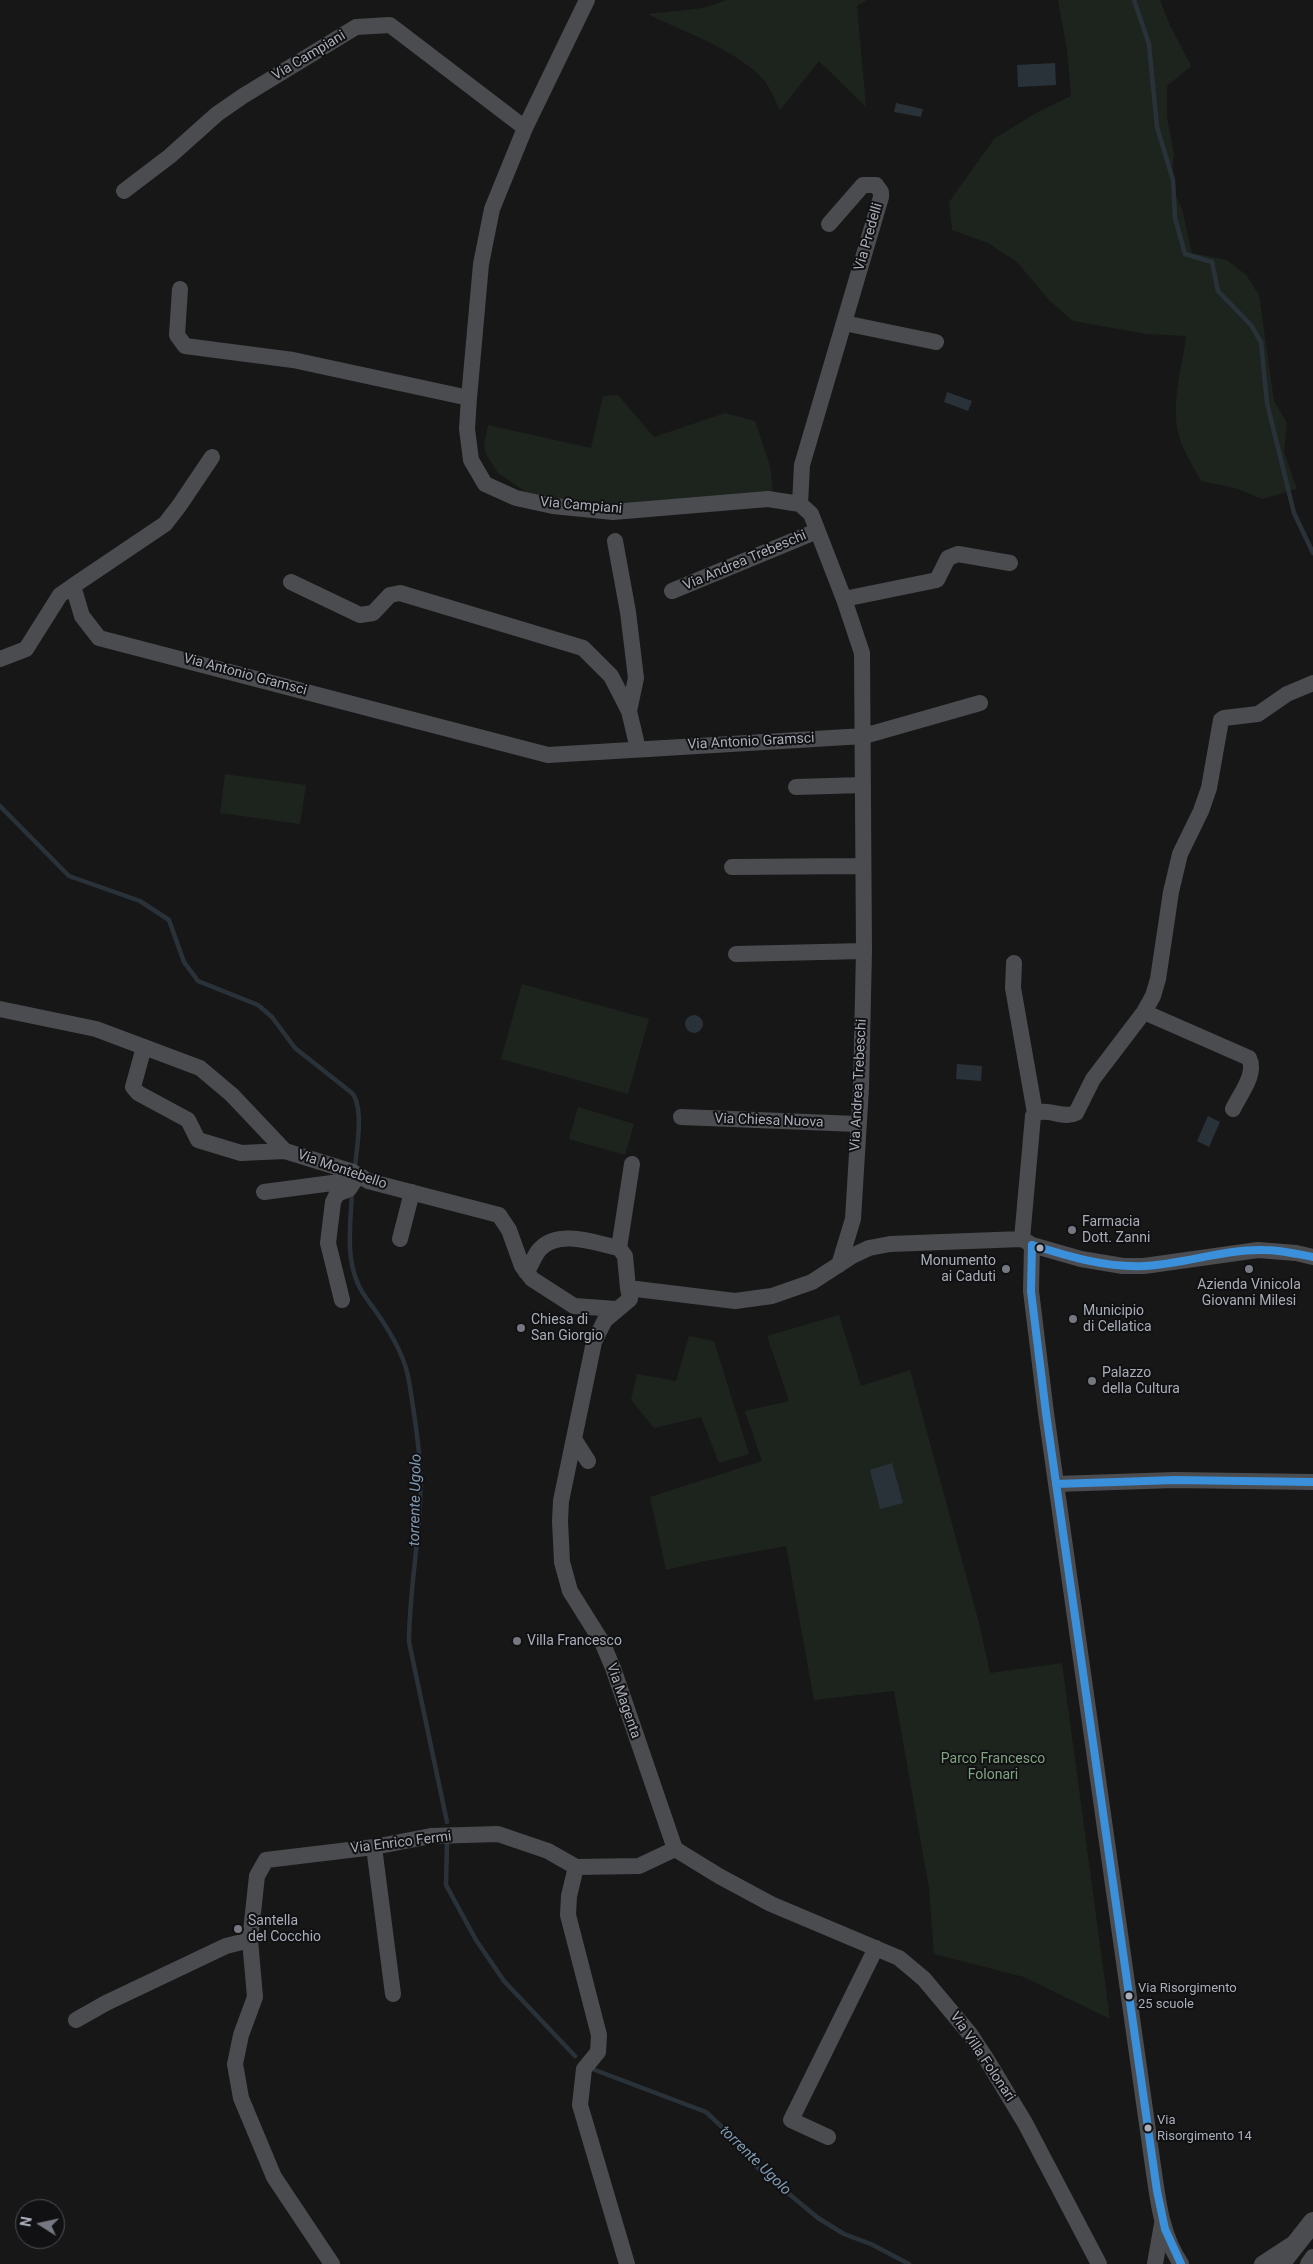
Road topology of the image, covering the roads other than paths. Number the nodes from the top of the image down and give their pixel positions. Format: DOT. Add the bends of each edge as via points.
graph roads {
  1 [pos="587,0"];
  2 [pos="525,128"];
  3 [pos="124,191"];
  4 [pos="829,224"];
  5 [pos="180,289"];
  6 [pos="844,322"];
  7 [pos="936,342"];
  8 [pos="469,398"];
  9 [pos="212,456"];
  10 [pos="800,504"];
  11 [pos="817,531"];
  12 [pos="615,541"];
  13 [pos="1010,563"];
  14 [pos="290,582"];
  15 [pos="72,586"];
  16 [pos="672,592"];
  17 [pos="844,599"];
  18 [pos="0,659"];
  19 [pos="1313,683"];
  20 [pos="980,703"];
  21 [pos="628,711"];
  22 [pos="864,736"];
  23 [pos="638,749"];
  24 [pos="863,785"];
  25 [pos="796,787"];
  26 [pos="862,866"];
  27 [pos="732,867"];
  28 [pos="864,951"];
  29 [pos="736,954"];
  30 [pos="1010,961"];
  31 [pos="0,1009"];
  32 [pos="1144,1012"];
  33 [pos="144,1047"];
  34 [pos="1233,1109"];
  35 [pos="1035,1113"];
  36 [pos="681,1117"];
  37 [pos="857,1124"];
  38 [pos="285,1151"];
  39 [pos="632,1164"];
  40 [pos="358,1179"];
  41 [pos="264,1192"];
  42 [pos="412,1192"];
  43 [pos="854,1219"];
  44 [pos="1026,1238"];
  45 [pos="400,1239"];
  46 [pos="869,1248"];
  47 [pos="622,1252"];
  48 [pos="1313,1257"];
  49 [pos="839,1266"];
  50 [pos="526,1272"];
  51 [pos="629,1293"];
  52 [pos="342,1300"];
  53 [pos="616,1309"];
  54 [pos="574,1439"];
  55 [pos="588,1461"];
  56 [pos="1313,1482"];
  57 [pos="1056,1484"];
  58 [pos="374,1847"];
  59 [pos="675,1849"];
  60 [pos="576,1867"];
  61 [pos="250,1940"];
  62 [pos="876,1948"];
  63 [pos="393,1994"];
  64 [pos="76,2020"];
  65 [pos="828,2137"];
  66 [pos="1313,2222"];
  67 [pos="1162,2224"];
  68 [pos="1297,2241"];
  69 [pos="1313,2257"];
  70 [pos="1102,2262"];
  71 [pos="332,2264"];
  72 [pos="627,2264"];
  73 [pos="1155,2264"];
  74 [pos="1181,2264"];
  75 [pos="1262,2264"];
  76 [pos="1280,2264"];
  77 [pos="1308,2264"];
  1 -- 2 [label="street, Via Campiani"];
  2 -- 3 [label="street, Via Campiani" via="390,25 356,27 217,114"];
  2 -- 8 [label="street, Via Campiani" via="492,210 481,264"];
  4 -- 6 [label="street, Via Predelli" via="863,185 876,185 881,197"];
  5 -- 8 [label="street" via="177,335 185,346 293,360"];
  6 -- 7 [label="street"];
  6 -- 10 [label="street, Via Predelli" via="802,465"];
  8 -- 10 [label="street, Via Campiani" via="467,429 471,460 485,484 516,498 553,506 613,512 768,499"];
  9 -- 15 [label="street" via="165,524"];
  10 -- 11 [label="street, Via Andrea Trebeschi" via="811,514"];
  11 -- 16 [label="street, Via Andrea Trebeschi"];
  11 -- 17 [label="street, Via Andrea Trebeschi"];
  12 -- 21 [label="street" via="636,678"];
  13 -- 17 [label="street" via="958,554 948,558 937,580"];
  14 -- 21 [label="street" via="360,615 372,613 390,595 400,593 583,648 611,676"];
  15 -- 18 [label="street" via="60,596 26,649"];
  15 -- 23 [label="street, Via Antonio Gramsci" via="82,616 99,638 548,755"];
  17 -- 22 [label="street, Via Andrea Trebeschi" via="862,653"];
  19 -- 32 [label="street" via="1287,694 1258,714 1221,720 1209,788 1180,854 1158,979"];
  20 -- 22 [label="street, Via Antonio Gramsci"];
  21 -- 23 [label="street"];
  22 -- 23 [label="street, Via Antonio Gramsci"];
  22 -- 24 [label="street, Via Andrea Trebeschi"];
  24 -- 25 [label="street"];
  24 -- 26 [label="street, Via Andrea Trebeschi"];
  26 -- 27 [label="street"];
  26 -- 28 [label="street, Via Andrea Trebeschi"];
  28 -- 29 [label="street"];
  28 -- 37 [label="street, Via Andrea Trebeschi" via="861,1088"];
  30 -- 35 [label="street"];
  31 -- 33 [label="street, Via Montebello" via="96,1029"];
  32 -- 34 [label="street" via="1249,1058 1251,1073"];
  32 -- 35 [label="street" via="1098,1072 1076,1113 1069,1116 1041,1111"];
  33 -- 38 [label="street, Via Montebello" via="200,1068 232,1095"];
  33 -- 38 [label="street" via="133,1087 138,1093 188,1120 198,1140 242,1152"];
  35 -- 44 [label="street" via="1031,1123"];
  36 -- 37 [label="street, Via Chiesa Nuova"];
  37 -- 43 [label="street, Via Andrea Trebeschi"];
  38 -- 40 [label="street, Via Montebello" via="353,1172"];
  39 -- 47 [label="street"];
  40 -- 41 [label="street"];
  40 -- 42 [label="street, Via Montebello"];
  40 -- 52 [label="street" via="335,1197 328,1243"];
  42 -- 45 [label="street"];
  42 -- 50 [label="street, Via Montebello" via="499,1215 509,1230"];
  43 -- 46 [label="street, Via Andrea Trebeschi"];
  43 -- 49 [label="street, Via Andrea Trebeschi"];
  44 -- 46 [label="street" via="890,1244"];
  44 -- 48 [label="street" via="1081,1259 1123,1266 1258,1250"];
  44 -- 57 [label="street"];
  46 -- 49 [label="street"];
  47 -- 50 [label="street" via="571,1239 555,1239 540,1249"];
  47 -- 51 [label="street"];
  49 -- 51 [label="street" via="812,1282 772,1296 735,1301"];
  50 -- 53 [label="street, Via Montebello" via="544,1288 574,1306"];
  51 -- 53 [label="street, Via Magenta"];
  53 -- 54 [label="street, Via Magenta" via="605,1320 594,1342"];
  54 -- 55 [label="street"];
  54 -- 59 [label="street, Via Magenta" via="560,1501 562,1562 570,1591 602,1642 613,1668"];
  56 -- 57 [label="street" via="1175,1480"];
  57 -- 67 [label="street"];
  58 -- 60 [label="street, Via Enrico Fermi" via="431,1836 498,1834 548,1851"];
  58 -- 61 [label="street, Via Enrico Fermi" via="266,1860 257,1876"];
  58 -- 63 [label="street"];
  59 -- 60 [label="street" via="639,1866"];
  59 -- 62 [label="street, Via Villa Folonari" via="771,1904"];
  60 -- 72 [label="street" via="568,1896 568,1916 599,2035 598,2052 584,2069 580,2105"];
  61 -- 64 [label="street" via="226,1946"];
  61 -- 71 [label="street" via="255,1997 240,2035 235,2064 241,2098 274,2176"];
  62 -- 65 [label="street" via="791,2120"];
  62 -- 70 [label="street, Via Villa Folonari" via="899,1958 924,1979 970,2034 1025,2123"];
  66 -- 68 [label="street"];
  67 -- 73 [label="street"];
  67 -- 74 [label="street"];
  68 -- 75 [label="street"];
  68 -- 76 [label="street"];
  69 -- 77 [label="street"];
}
